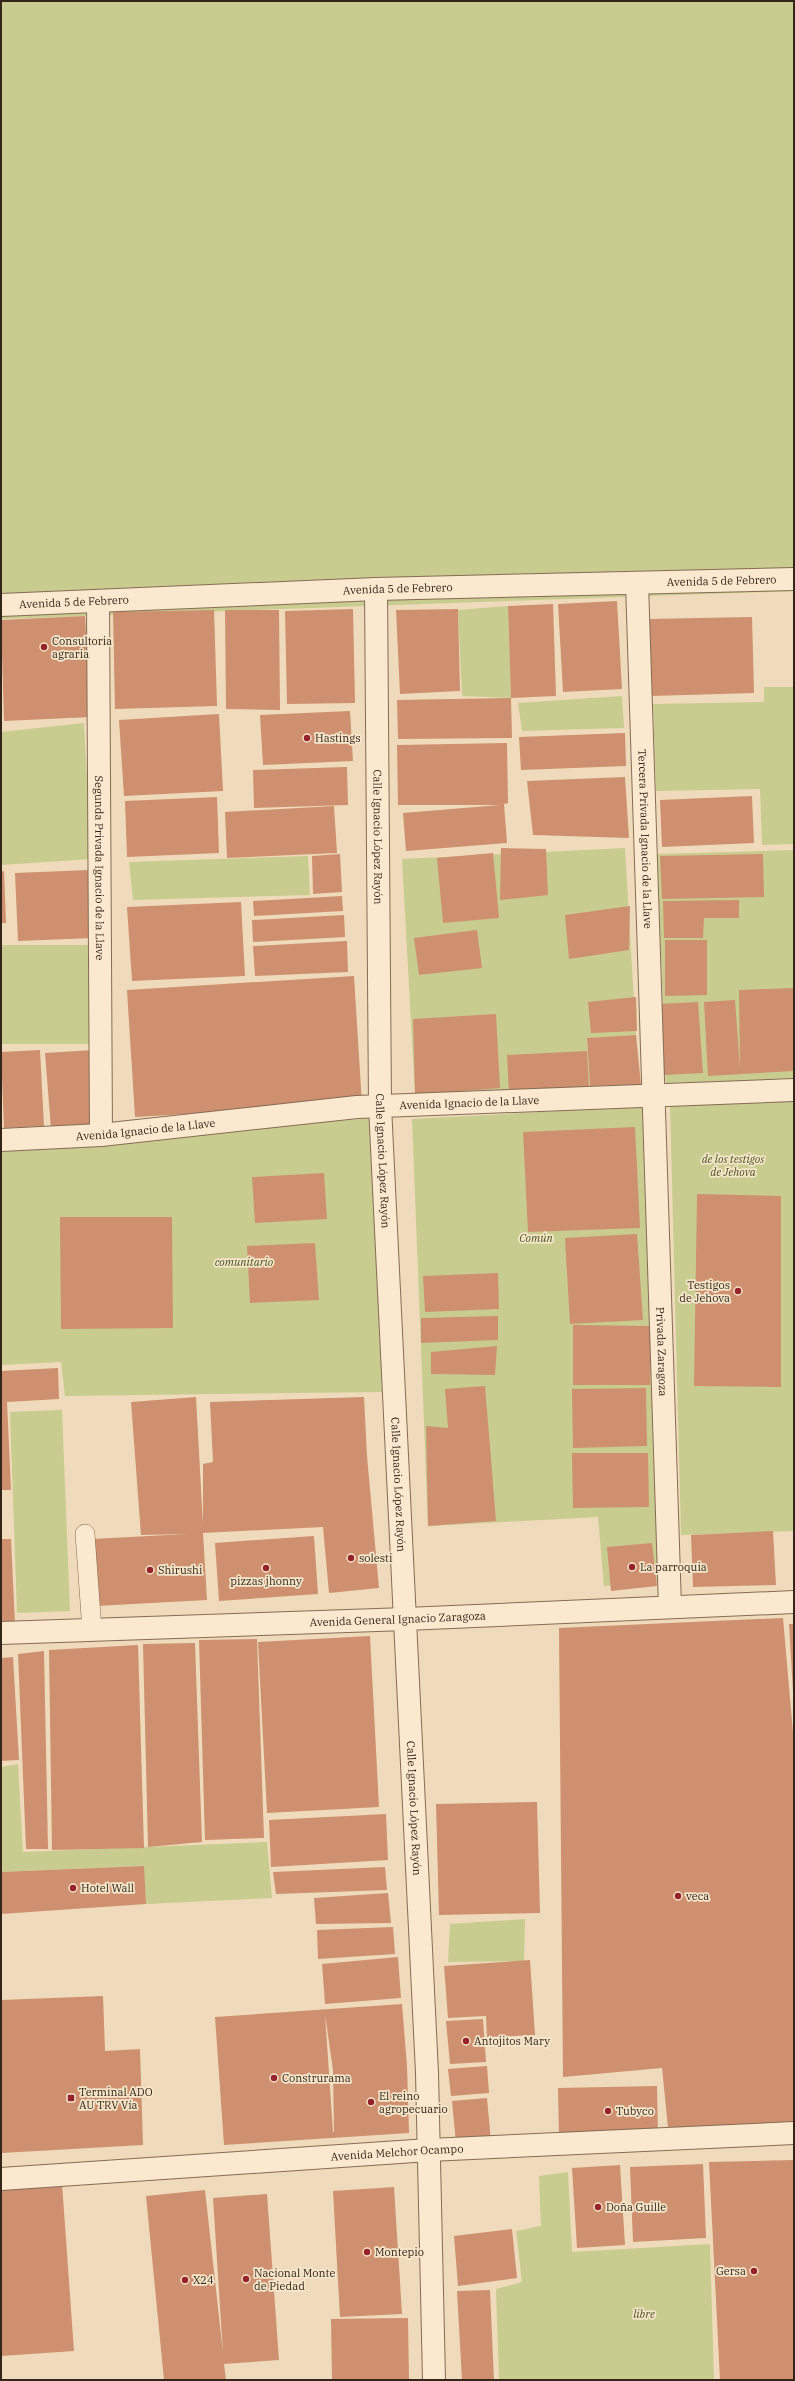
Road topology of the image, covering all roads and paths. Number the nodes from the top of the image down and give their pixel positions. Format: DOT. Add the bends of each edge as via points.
graph roads {
  1 [pos="794,579"];
  2 [pos="637,582"];
  3 [pos="376,590"];
  4 [pos="98,601"];
  5 [pos="1,605"];
  6 [pos="794,1090"];
  7 [pos="654,1095"];
  8 [pos="380,1106"];
  9 [pos="101,1135"];
  10 [pos="1,1140"];
  11 [pos="85,1534"];
  12 [pos="794,1602"];
  13 [pos="670,1607"];
  14 [pos="406,1619"];
  15 [pos="92,1630"];
  16 [pos="1,1632"];
  17 [pos="794,2133"];
  18 [pos="429,2150"];
  19 [pos="1,2179"];
  20 [pos="434,2380"];
  1 -- 2 [label="street, Avenida 5 de Febrero"];
  2 -- 3 [label="street, Avenida 5 de Febrero"];
  2 -- 7 [label="street, Tercera Privada Ignacio de la Llave"];
  3 -- 4 [label="street, Avenida 5 de Febrero"];
  3 -- 8 [label="street, Calle Ignacio López Rayón"];
  4 -- 5 [label="street, Avenida 5 de Febrero"];
  4 -- 9 [label="street, Segunda Privada Ignacio de la Llave"];
  6 -- 7 [label="street, Avenida Ignacio de la Llave"];
  7 -- 8 [label="street, Avenida Ignacio de la Llave"];
  7 -- 13 [label="street, Privada Zaragoza"];
  8 -- 9 [label="street, Avenida Ignacio de la Llave"];
  8 -- 14 [label="street, Calle Ignacio López Rayón"];
  9 -- 10 [label="street, Avenida Ignacio de la Llave"];
  11 -- 15 [label="lane"];
  12 -- 13 [label="street, Avenida General Ignacio Zaragoza"];
  13 -- 14 [label="street, Avenida General Ignacio Zaragoza"];
  14 -- 15 [label="street, Avenida General Ignacio Zaragoza"];
  14 -- 18 [label="street, Calle Ignacio López Rayón"];
  15 -- 16 [label="street, Avenida General Ignacio Zaragoza"];
  17 -- 18 [label="street, Avenida Melchor Ocampo"];
  18 -- 19 [label="street, Avenida Melchor Ocampo"];
  18 -- 20 [label="street, Calle Ignacio López Rayón"];
}
